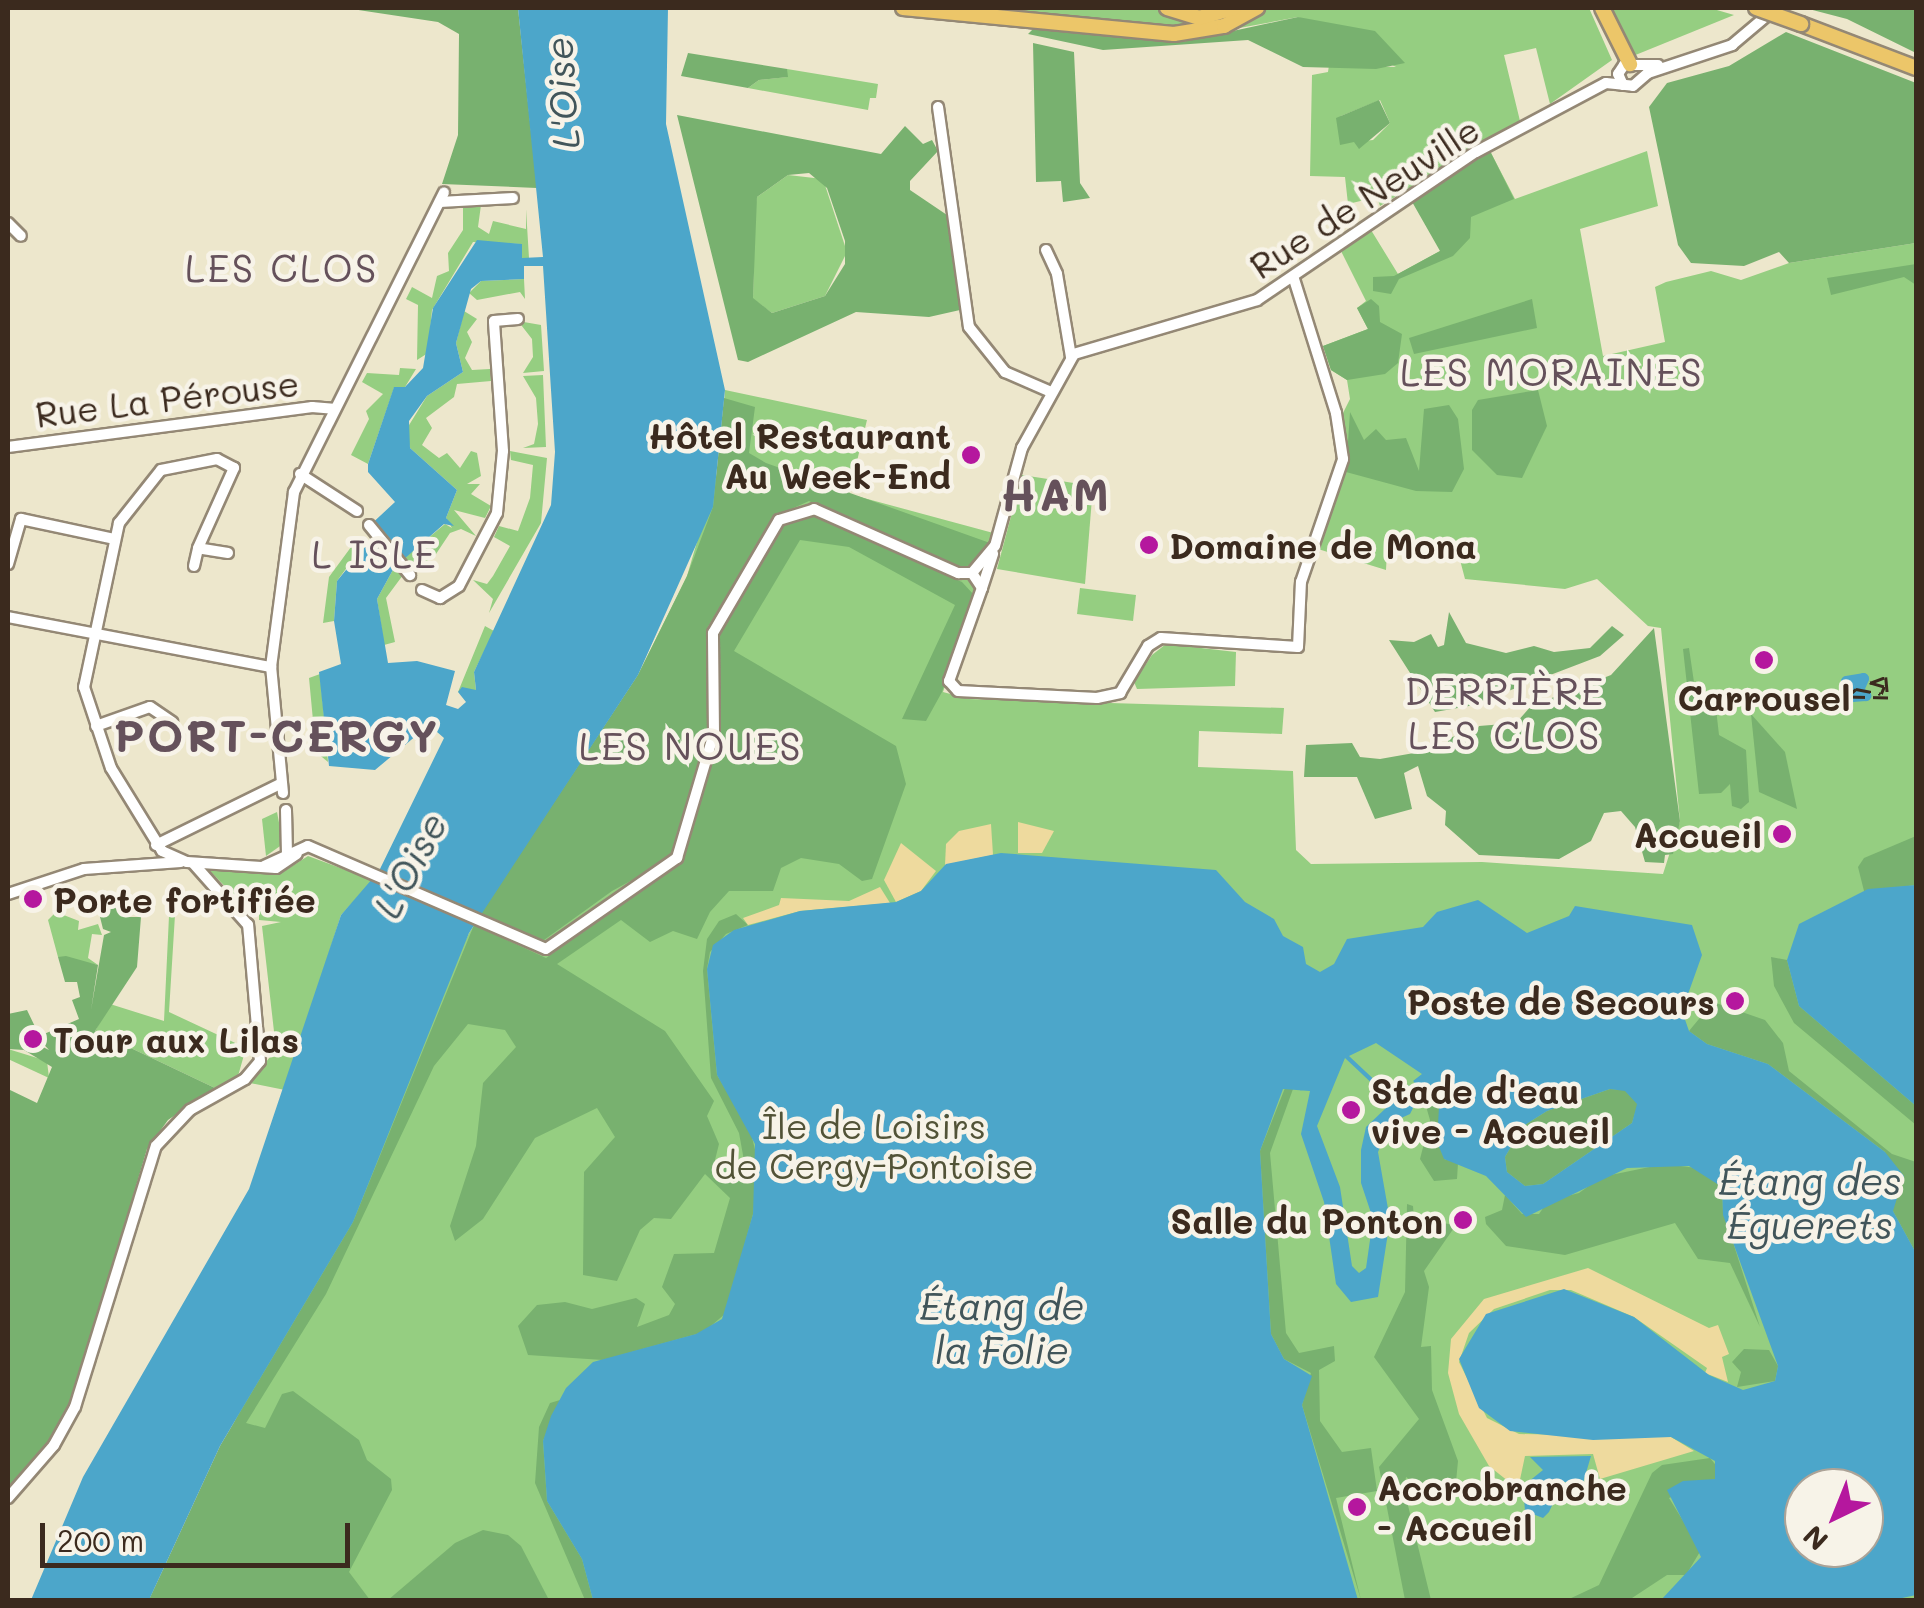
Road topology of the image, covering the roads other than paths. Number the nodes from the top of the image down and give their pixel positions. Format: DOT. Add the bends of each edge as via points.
graph roads {
  1 [pos="903,8"];
  2 [pos="1168,8"];
  3 [pos="1234,8"];
  4 [pos="1257,8"];
  5 [pos="1600,8"];
  6 [pos="1756,8"];
  7 [pos="1776,8"];
  8 [pos="1693,59"];
  9 [pos="1916,68"];
  10 [pos="1626,71"];
  11 [pos="1640,79"];
  12 [pos="938,107"];
  13 [pos="513,198"];
  14 [pos="8,223"];
  15 [pos="21,236"];
  16 [pos="1046,250"];
  17 [pos="1294,278"];
  18 [pos="518,319"];
  19 [pos="1070,357"];
  20 [pos="1049,391"];
  21 [pos="333,409"];
  22 [pos="8,447"];
  23 [pos="300,474"];
  24 [pos="357,511"];
  25 [pos="369,525"];
  26 [pos="114,539"];
  27 [pos="995,546"];
  28 [pos="198,548"];
  29 [pos="228,553"];
  30 [pos="8,564"];
  31 [pos="194,566"];
  32 [pos="972,573"];
  33 [pos="408,574"];
  34 [pos="982,588"];
  35 [pos="422,590"];
  36 [pos="8,617"];
  37 [pos="97,634"];
  38 [pos="271,667"];
  39 [pos="172,722"];
  40 [pos="96,726"];
  41 [pos="286,815"];
  42 [pos="148,833"];
  43 [pos="156,845"];
  44 [pos="323,853"];
  45 [pos="286,855"];
  46 [pos="190,862"];
  47 [pos="140,863"];
  48 [pos="264,866"];
  49 [pos="8,894"];
  50 [pos="8,1498"];
  1 -- 4 [label="main road" via="1174,34 1224,26"];
  2 -- 3 [label="main road" via="1200,18"];
  5 -- 10 [label="main road"];
  6 -- 9 [label="main road, bridge"];
  7 -- 8 [label="street" via="1742,39"];
  8 -- 10 [label="street"];
  8 -- 11 [label="street"];
  10 -- 11 [label="street"];
  10 -- 11 [label="street"];
  10 -- 17 [label="street, Rue de Neuville" via="1442,172"];
  12 -- 20 [label="street" via="969,327 1004,372"];
  13 -- 21 [label="street" via="442,198"];
  14 -- 15 [label="street"];
  16 -- 19 [label="street" via="1057,274"];
  17 -- 19 [label="street, Rue de Neuville" via="1218,316"];
  17 -- 34 [label="street" via="1342,444 1338,482 1308,557 1298,647 1158,639 1120,693 1098,698 958,691 950,678"];
  18 -- 35 [label="street" via="494,321 502,449 496,513 458,586 440,598"];
  19 -- 20 [label="street"];
  20 -- 27 [label="street" via="1022,448"];
  21 -- 22 [label="street, Rue La Pérouse"];
  21 -- 23 [label="street"];
  23 -- 24 [label="street"];
  23 -- 38 [label="street"];
  25 -- 33 [label="street"];
  26 -- 28 [label="street" via="122,516 161,470 219,459 234,472"];
  26 -- 30 [label="street" via="21,519"];
  26 -- 37 [label="street"];
  27 -- 32 [label="street"];
  27 -- 34 [label="street"];
  28 -- 29 [label="street"];
  28 -- 31 [label="street"];
  32 -- 34 [label="street"];
  32 -- 44 [label="street" via="958,573 814,509 779,520 712,634 714,733 677,858 544,950"];
  36 -- 37 [label="street"];
  37 -- 38 [label="street"];
  37 -- 40 [label="street" via="83,680"];
  38 -- 43 [label="street" via="282,788"];
  39 -- 40 [label="street" via="150,707"];
  40 -- 42 [label="street"];
  41 -- 45 [label="street"];
  42 -- 43 [label="street"];
  42 -- 47 [label="street" via="149,851"];
  43 -- 46 [label="street"];
  44 -- 45 [label="street" via="304,846"];
  44 -- 48 [label="street" via="304,851 284,866"];
  45 -- 48 [label="street"];
  46 -- 47 [label="street"];
  46 -- 48 [label="street"];
  46 -- 50 [label="street" via="248,925 260,1061 245,1079 190,1110 156,1146 75,1407 54,1446"];
  47 -- 49 [label="street" via="48,878"];
}
